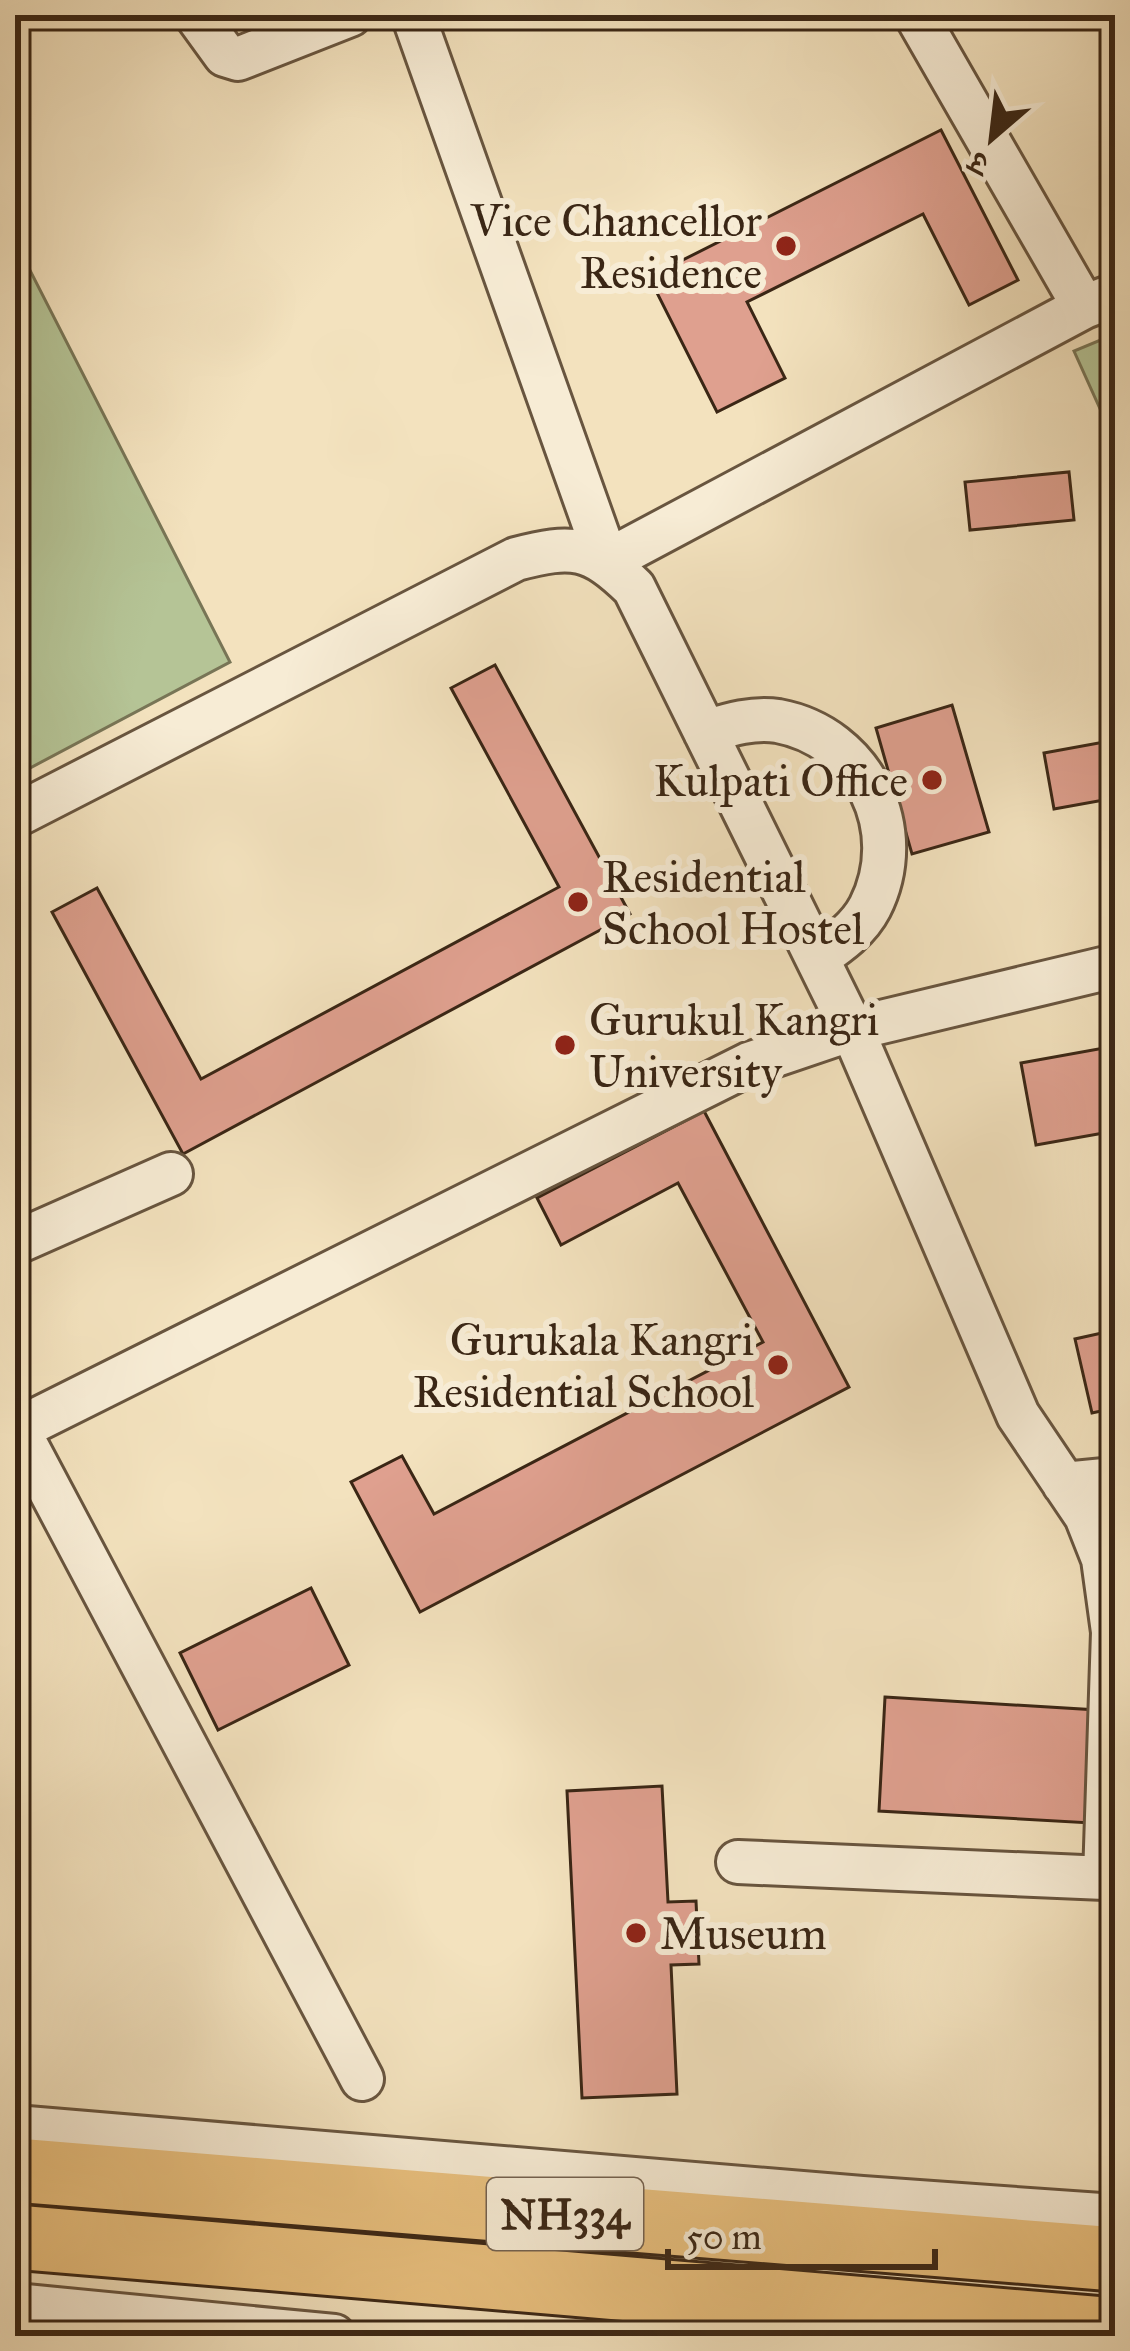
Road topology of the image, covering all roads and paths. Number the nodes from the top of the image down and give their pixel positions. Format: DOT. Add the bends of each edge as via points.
graph roads {
  1 [pos="196,15"];
  2 [pos="350,15"];
  3 [pos="413,15"];
  4 [pos="916,15"];
  5 [pos="1100,301"];
  6 [pos="607,561"];
  7 [pos="705,732"];
  8 [pos="15,816"];
  9 [pos="817,958"];
  10 [pos="1115,965"];
  11 [pos="852,1029"];
  12 [pos="171,1174"];
  13 [pos="15,1243"];
  14 [pos="16,1427"];
  15 [pos="1115,1479"];
  16 [pos="1064,1484"];
  17 [pos="738,1862"];
  18 [pos="1110,1879"];
  19 [pos="362,2079"];
  20 [pos="15,2128"];
  21 [pos="15,2170"];
  22 [pos="1115,2216"];
  23 [pos="15,2237"];
  24 [pos="1115,2259"];
  25 [pos="15,2305"];
  26 [pos="1115,2330"];
  27 [pos="334,2336"];
  1 -- 2 [label="street" via="225,55 238,59"];
  3 -- 6 [label="street"];
  4 -- 5 [label="street"];
  5 -- 6 [label="street"];
  6 -- 7 [label="street" via="634,588"];
  6 -- 8 [label="street" via="562,547 516,559"];
  7 -- 9 [label="street"];
  7 -- 9 [label="street" via="775,721 809,730 863,775 880,807 884,860 868,910"];
  9 -- 11 [label="street"];
  10 -- 11 [label="street"];
  11 -- 14 [label="street" via="749,1064"];
  11 -- 16 [label="street" via="1011,1402"];
  12 -- 13 [label="street"];
  14 -- 19 [label="street"];
  15 -- 16 [label="street"];
  16 -- 18 [label="street" via="1103,1559 1113,1632"];
  17 -- 18 [label="street"];
  20 -- 22 [label="street"];
  21 -- 24 [label="highway, NH334"];
  23 -- 26 [label="highway, NH334"];
  25 -- 27 [label="street"];
}
